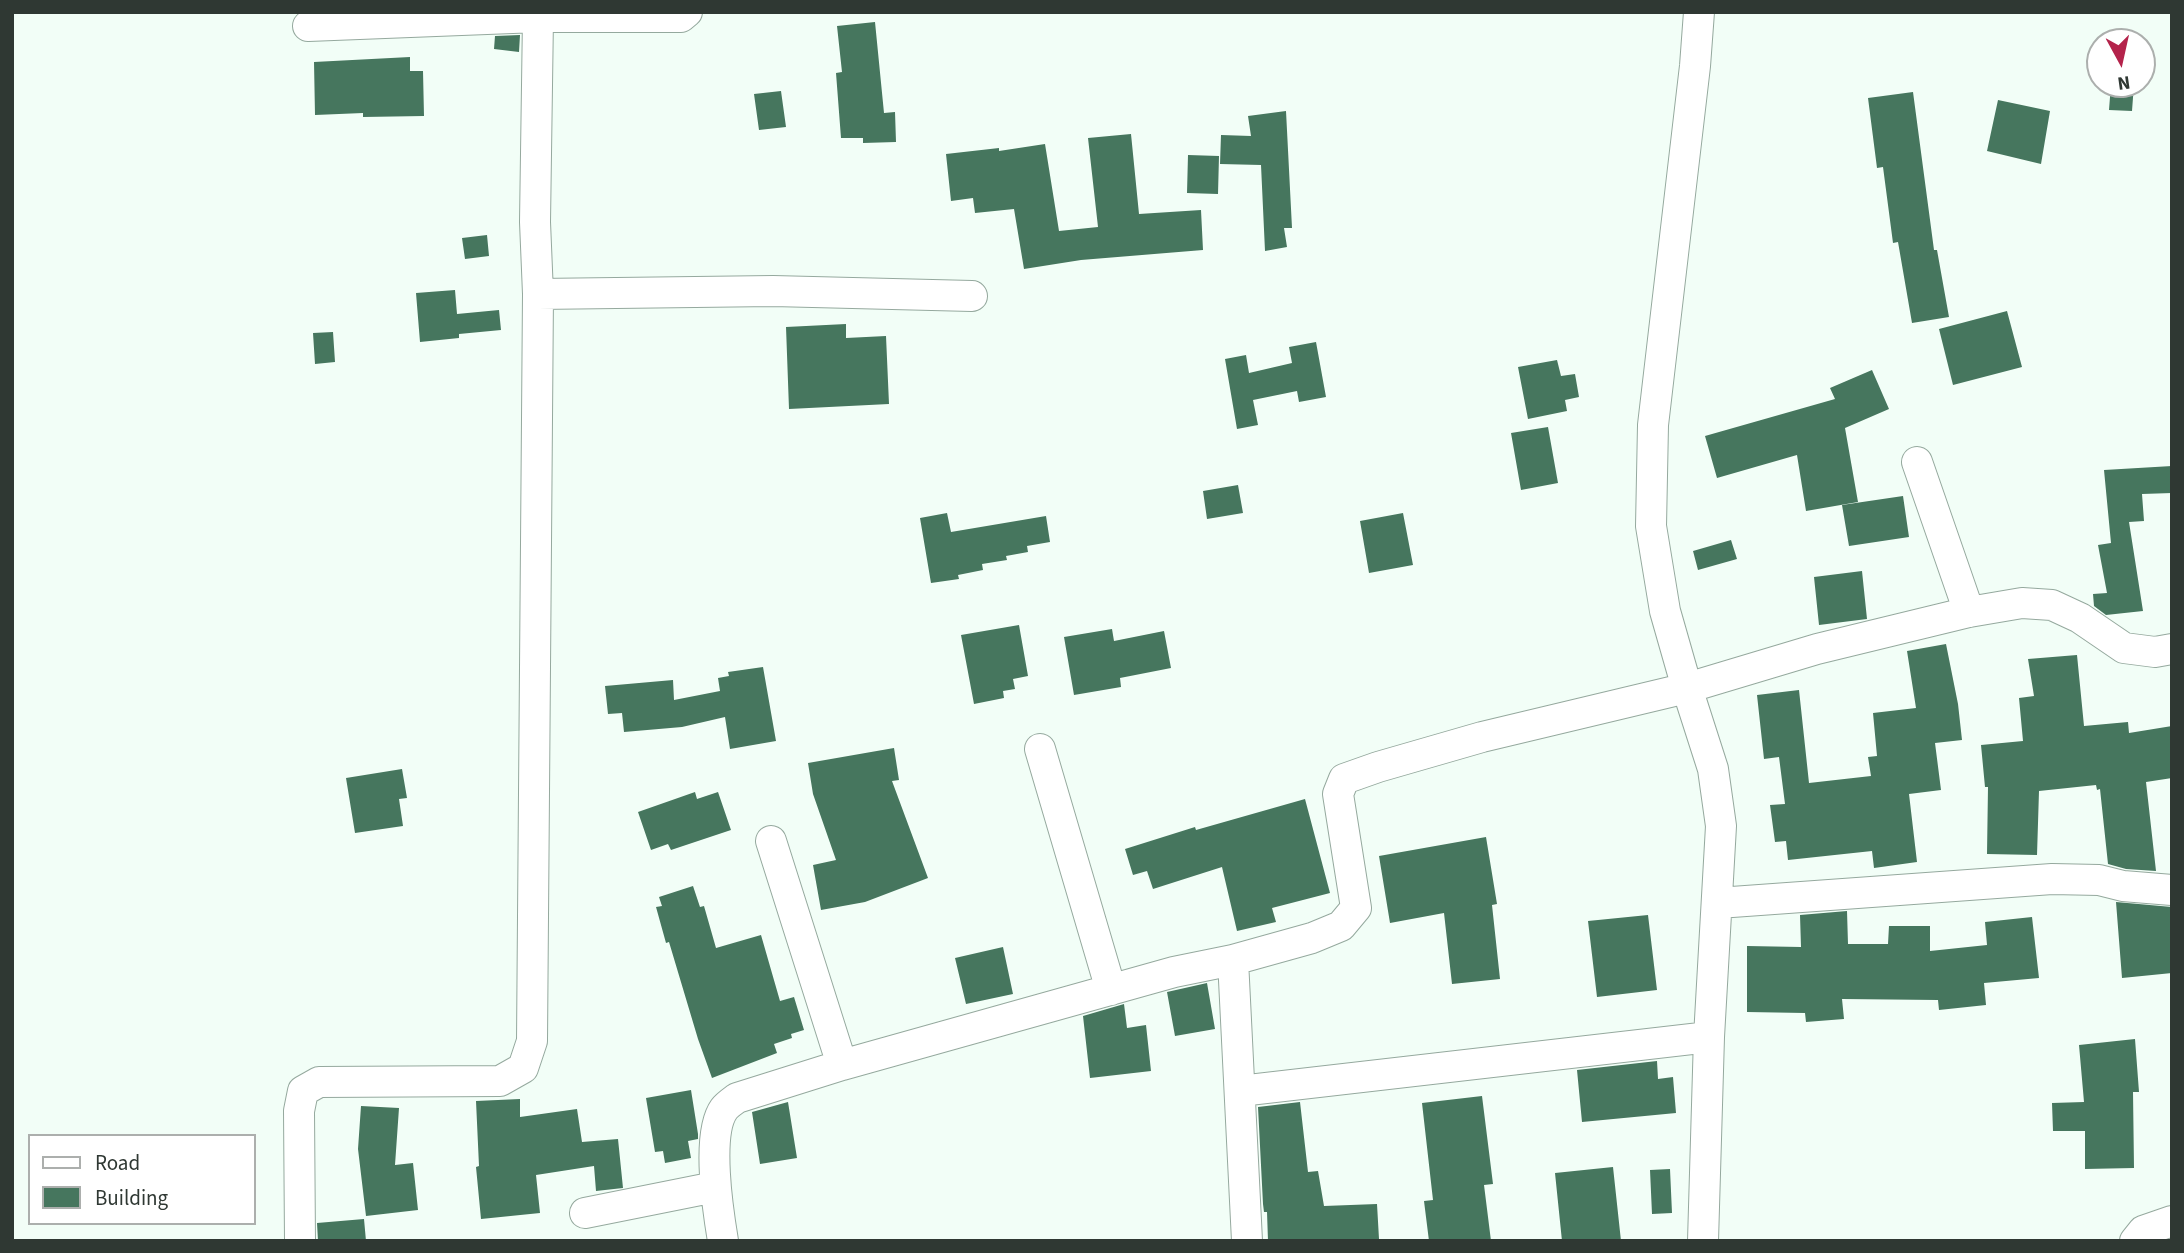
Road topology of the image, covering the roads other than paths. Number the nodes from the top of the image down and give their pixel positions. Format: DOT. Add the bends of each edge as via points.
graph roads {
  1 [pos="687,12"];
  2 [pos="1699,12"];
  3 [pos="538,17"];
  4 [pos="308,26"];
  5 [pos="537,294"];
  6 [pos="972,296"];
  7 [pos="1917,462"];
  8 [pos="1969,612"];
  9 [pos="2172,649"];
  10 [pos="1687,688"];
  11 [pos="1040,749"];
  12 [pos="771,841"];
  13 [pos="2172,890"];
  14 [pos="1718,903"];
  15 [pos="1233,960"];
  16 [pos="1111,990"];
  17 [pos="1709,1037"];
  18 [pos="842,1065"];
  19 [pos="1240,1091"];
  20 [pos="715,1187"];
  21 [pos="585,1213"];
  22 [pos="2172,1221"];
  23 [pos="300,1241"];
  24 [pos="723,1241"];
  25 [pos="1247,1241"];
  26 [pos="1703,1241"];
  27 [pos="2135,1241"];
  1 -- 3 [label="street" via="681,17"];
  2 -- 10 [label="street" via="1653,425 1651,526 1665,611"];
  3 -- 4 [label="street"];
  3 -- 5 [label="street"];
  5 -- 6 [label="street" via="774,291"];
  5 -- 23 [label="street" via="532,1041 523,1068 500,1081 319,1082 303,1091 299,1111"];
  7 -- 8 [label="street"];
  8 -- 9 [label="street" via="2022,603 2052,605 2124,648"];
  8 -- 10 [label="street" via="1817,649"];
  10 -- 14 [label="street" via="1713,769 1721,826"];
  10 -- 15 [label="street" via="1482,737 1344,779 1338,794 1356,908 1341,926"];
  11 -- 16 [label="street"];
  12 -- 18 [label="street"];
  13 -- 14 [label="street" via="2052,879"];
  14 -- 17 [label="street"];
  15 -- 16 [label="street"];
  15 -- 19 [label="street"];
  16 -- 18 [label="street"];
  17 -- 19 [label="street"];
  17 -- 26 [label="street"];
  18 -- 20 [label="street" via="737,1098 724,1109 717,1125"];
  19 -- 25 [label="street"];
  20 -- 21 [label="street"];
  20 -- 24 [label="street"];
  22 -- 27 [label="street" via="2143,1231"];
}
